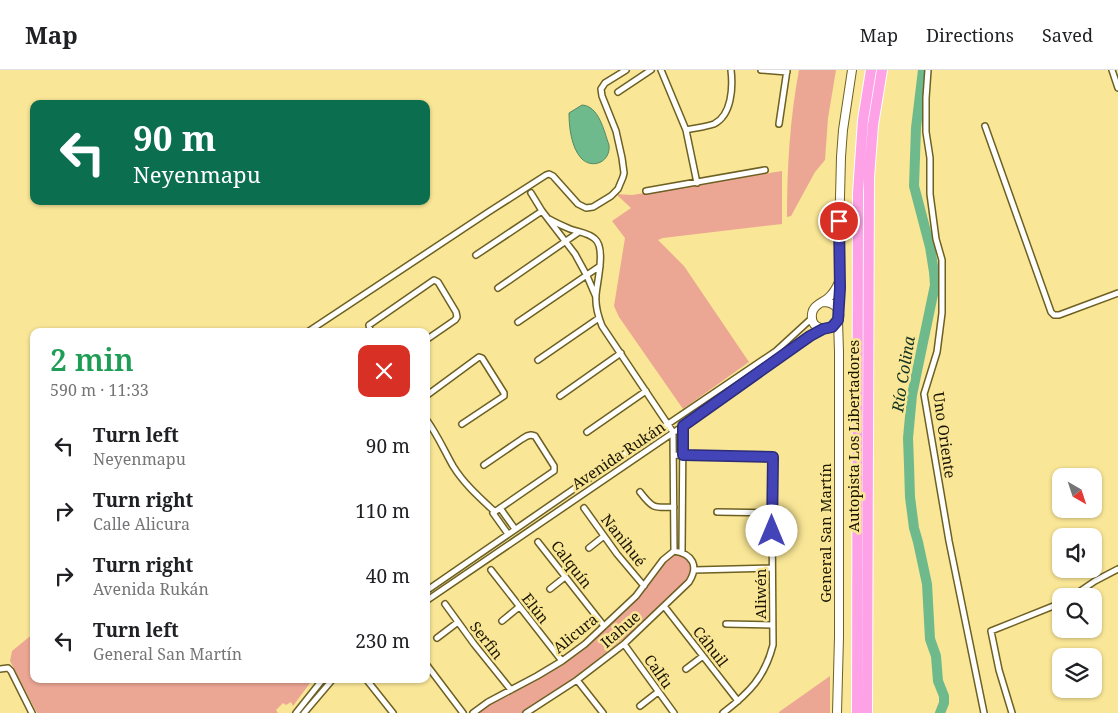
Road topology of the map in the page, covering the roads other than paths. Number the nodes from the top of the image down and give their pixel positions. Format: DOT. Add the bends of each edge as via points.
graph roads {
  1 [pos="626,70"];
  2 [pos="651,70"];
  3 [pos="660,70"];
  4 [pos="732,70"];
  5 [pos="761,70"];
  6 [pos="852,70"];
  7 [pos="871,70"];
  8 [pos="882,70"];
  9 [pos="928,70"];
  10 [pos="1112,70"];
  11 [pos="787,71"];
  12 [pos="1118,88"];
  13 [pos="618,92"];
  14 [pos="779,124"];
  15 [pos="985,126"];
  16 [pos="686,130"];
  17 [pos="765,170"];
  18 [pos="697,183"];
  19 [pos="646,191"];
  20 [pos="531,193"];
  21 [pos="542,211"];
  22 [pos="549,219"];
  23 [pos="578,232"];
  24 [pos="566,241"];
  25 [pos="476,256"];
  26 [pos="600,266"];
  27 [pos="587,276"];
  28 [pos="840,280"];
  29 [pos="498,288"];
  30 [pos="1118,293"];
  31 [pos="596,297"];
  32 [pos="823,302"];
  33 [pos="838,310"];
  34 [pos="598,318"];
  35 [pos="812,318"];
  36 [pos="838,320"];
  37 [pos="518,322"];
  38 [pos="313,328"];
  39 [pos="370,328"];
  40 [pos="824,329"];
  41 [pos="430,337"];
  42 [pos="839,352"];
  43 [pos="621,353"];
  44 [pos="538,360"];
  45 [pos="740,376"];
  46 [pos="744,382"];
  47 [pos="646,391"];
  48 [pos="430,393"];
  49 [pos="560,396"];
  50 [pos="462,424"];
  51 [pos="668,424"];
  52 [pos="430,425"];
  53 [pos="683,426"];
  54 [pos="588,432"];
  55 [pos="673,432"];
  56 [pos="674,455"];
  57 [pos="683,455"];
  58 [pos="484,465"];
  59 [pos="572,490"];
  60 [pos="640,492"];
  61 [pos="578,498"];
  62 [pos="674,507"];
  63 [pos="584,508"];
  64 [pos="496,511"];
  65 [pos="717,512"];
  66 [pos="772,513"];
  67 [pos="515,530"];
  68 [pos="508,534"];
  69 [pos="604,536"];
  70 [pos="538,542"];
  71 [pos="589,548"];
  72 [pos="674,551"];
  73 [pos="682,552"];
  74 [pos="477,556"];
  75 [pos="482,563"];
  76 [pos="772,568"];
  77 [pos="1118,569"];
  78 [pos="491,570"];
  79 [pos="694,570"];
  80 [pos="565,576"];
  81 [pos="644,586"];
  82 [pos="430,588"];
  83 [pos="1085,588"];
  84 [pos="550,589"];
  85 [pos="430,598"];
  86 [pos="445,604"];
  87 [pos="664,606"];
  88 [pos="519,607"];
  89 [pos="1052,607"];
  90 [pos="502,621"];
  91 [pos="458,622"];
  92 [pos="726,624"];
  93 [pos="772,625"];
  94 [pos="604,626"];
  95 [pos="437,638"];
  96 [pos="624,644"];
  97 [pos="703,656"];
  98 [pos="562,661"];
  99 [pos="0,669"];
  100 [pos="430,669"];
  101 [pos="686,669"];
  102 [pos="577,680"];
  103 [pos="319,683"];
  104 [pos="330,683"];
  105 [pos="369,683"];
  106 [pos="511,690"];
  107 [pos="658,692"];
  108 [pos="738,701"];
  109 [pos="640,706"];
  110 [pos="530,712"];
  111 [pos="32,713"];
  112 [pos="296,713"];
  113 [pos="304,713"];
  114 [pos="393,713"];
  115 [pos="463,713"];
  116 [pos="473,713"];
  117 [pos="603,713"];
  118 [pos="674,713"];
  119 [pos="723,713"];
  120 [pos="837,713"];
  121 [pos="857,713"];
  122 [pos="867,713"];
  123 [pos="984,713"];
  124 [pos="1012,713"];
  1 -- 38 [label="street" via="601,89 616,132 624,173 612,196 592,207 583,207 553,176 546,175"];
  2 -- 13 [label="street"];
  3 -- 16 [label="street"];
  4 -- 16 [label="street" via="729,106 723,117 714,124"];
  5 -- 11 [label="street"];
  6 -- 28 [label="street" via="841,157"];
  7 -- 121 [label="highway, Autopista Los Libertadores" via="863,120 858,193"];
  8 -- 122 [label="highway, Autopista Los Libertadores" via="868,186"];
  9 -- 123 [label="street, Uno Oriente" via="926,132 930,194 942,260 942,313 937,352 924,394 949,541"];
  10 -- 12 [label="street"];
  11 -- 14 [label="street"];
  15 -- 30 [label="street" via="1051,312 1059,315"];
  16 -- 18 [label="street"];
  17 -- 18 [label="street"];
  18 -- 19 [label="street"];
  20 -- 21 [label="street"];
  21 -- 22 [label="street"];
  21 -- 25 [label="street"];
  22 -- 23 [label="street"];
  22 -- 24 [label="street"];
  23 -- 24 [label="street"];
  23 -- 26 [label="street" via="598,242"];
  24 -- 27 [label="street"];
  24 -- 29 [label="street"];
  26 -- 27 [label="street"];
  26 -- 31 [label="street"];
  27 -- 31 [label="street"];
  27 -- 37 [label="street"];
  28 -- 32 [label="street" via="835,291"];
  28 -- 33 [label="street"];
  31 -- 34 [label="street"];
  32 -- 33 [label="street"];
  32 -- 35 [label="street" via="814,308"];
  33 -- 36 [label="street"];
  34 -- 43 [label="street"];
  34 -- 44 [label="street"];
  35 -- 40 [label="street" via="817,326"];
  35 -- 45 [label="street, Avenida Rukán" via="776,351"];
  36 -- 40 [label="street"];
  36 -- 42 [label="street, General San Martín"];
  39 -- 41 [label="street" via="369,325 434,280 457,317"];
  40 -- 42 [label="street, General San Martín" via="835,341"];
  40 -- 46 [label="street, Avenida Rukán"];
  42 -- 120 [label="street, General San Martín"];
  43 -- 47 [label="street"];
  43 -- 49 [label="street"];
  45 -- 46 [label="street"];
  45 -- 51 [label="street, Avenida Rukán"];
  46 -- 53 [label="street, Avenida Rukán"];
  47 -- 51 [label="street"];
  47 -- 54 [label="street"];
  48 -- 50 [label="street" via="479,357 482,358 504,396"];
  51 -- 55 [label="street"];
  51 -- 59 [label="street, Avenida Rukán"];
  52 -- 64 [label="street" via="454,467 477,496"];
  53 -- 55 [label="street, Avenida Rukán"];
  53 -- 57 [label="street"];
  55 -- 56 [label="street"];
  55 -- 61 [label="street, Avenida Rukán"];
  56 -- 57 [label="street"];
  56 -- 62 [label="street"];
  57 -- 66 [label="street, Aliwén" via="773,457"];
  57 -- 73 [label="street"];
  58 -- 64 [label="street" via="531,435 535,436 554,466 551,474"];
  59 -- 61 [label="street"];
  59 -- 67 [label="street, Avenida Rukán"];
  60 -- 62 [label="street" via="655,508"];
  61 -- 75 [label="street, Avenida Rukán"];
  62 -- 72 [label="street"];
  63 -- 69 [label="street, Nanihué"];
  64 -- 67 [label="street"];
  64 -- 68 [label="street"];
  65 -- 66 [label="street"];
  66 -- 76 [label="street, Aliwén"];
  67 -- 68 [label="street, Avenida Rukán"];
  68 -- 74 [label="street, Avenida Rukán"];
  69 -- 71 [label="street"];
  69 -- 81 [label="street, Nanihué"];
  70 -- 80 [label="street, Calquín"];
  72 -- 73 [label="street"];
  72 -- 81 [label="street, Alicura"];
  73 -- 79 [label="street" via="690,558"];
  74 -- 75 [label="street"];
  74 -- 82 [label="street, Avenida Rukán"];
  75 -- 85 [label="street, Avenida Rukán"];
  76 -- 79 [label="street"];
  76 -- 93 [label="street, Aliwén"];
  77 -- 83 [label="street"];
  78 -- 88 [label="street, Elún"];
  79 -- 87 [label="street, Itahue" via="689,582"];
  80 -- 84 [label="street"];
  80 -- 94 [label="street, Calquín"];
  81 -- 94 [label="street, Alicura"];
  86 -- 91 [label="street, Serfin"];
  87 -- 96 [label="street, Itahue"];
  87 -- 97 [label="street, Cáhuil"];
  88 -- 90 [label="street"];
  88 -- 98 [label="street, Elún"];
  89 -- 124 [label="street" via="991,632"];
  91 -- 95 [label="street"];
  91 -- 106 [label="street, Serfin"];
  92 -- 93 [label="street"];
  93 -- 108 [label="street, Aliwén" via="773,645 767,664 755,684"];
  94 -- 98 [label="street, Alicura"];
  96 -- 102 [label="street, Itahue"];
  96 -- 107 [label="street, Calfu"];
  97 -- 101 [label="street"];
  97 -- 108 [label="street, Cáhuil"];
  98 -- 106 [label="street, Alicura"];
  99 -- 111 [label="street" via="11,671"];
  100 -- 115 [label="street"];
  102 -- 110 [label="street, Itahue"];
  102 -- 117 [label="street"];
  103 -- 112 [label="street"];
  104 -- 113 [label="street"];
  105 -- 114 [label="street"];
  106 -- 116 [label="street, Alicura"];
  107 -- 109 [label="street"];
  107 -- 118 [label="street, Calfu"];
  108 -- 119 [label="street, Aliwén"];
}
